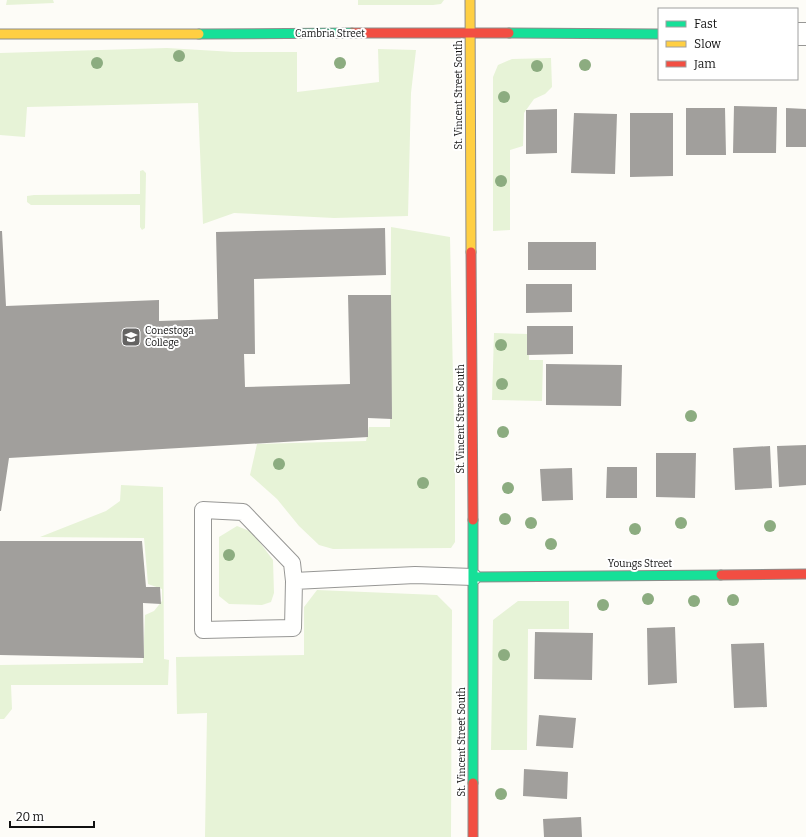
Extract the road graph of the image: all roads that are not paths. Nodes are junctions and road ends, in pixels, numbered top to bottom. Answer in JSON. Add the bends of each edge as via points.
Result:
{"nodes":[{"id":1,"x":470,"y":0,"type":"edge"},
{"id":2,"x":470,"y":33,"type":"junction"},
{"id":3,"x":0,"y":34,"type":"edge"},
{"id":4,"x":658,"y":34,"type":"edge"},
{"id":5,"x":806,"y":574,"type":"edge"},
{"id":6,"x":473,"y":577,"type":"junction"},
{"id":7,"x":294,"y":581,"type":"junction"},
{"id":8,"x":473,"y":837,"type":"edge"}],
"edges":[{"from":1,"to":2,"type":"street","name":"St. Vincent Street South"},
{"from":2,"to":3,"type":"street","name":"Cambria Street"},
{"from":2,"to":4,"type":"street","name":"Cambria Street"},
{"from":2,"to":6,"type":"street","name":"St. Vincent Street South"},
{"from":5,"to":6,"type":"street","name":"Youngs Street"},
{"from":6,"to":7,"type":"lane","via":[[416,575]]},
{"from":6,"to":8,"type":"street","name":"St. Vincent Street South"},
{"from":7,"to":7,"type":"lane","via":[[292,562],[242,512],[204,510],[203,630],[293,628]]}]}
